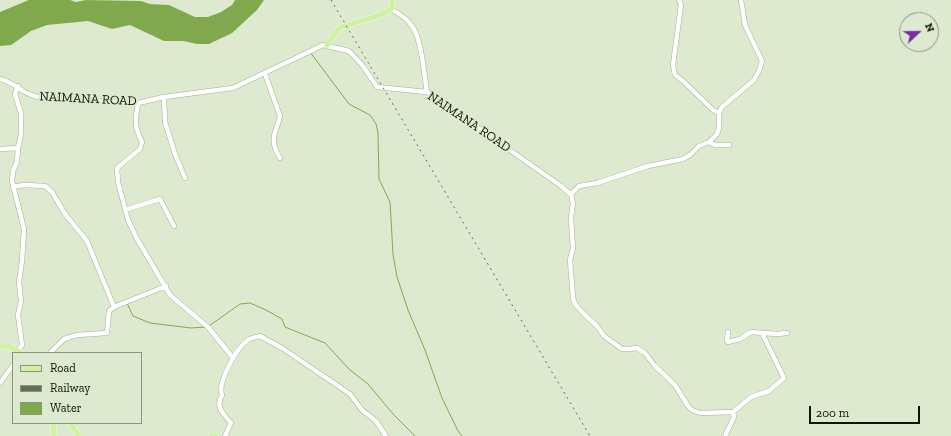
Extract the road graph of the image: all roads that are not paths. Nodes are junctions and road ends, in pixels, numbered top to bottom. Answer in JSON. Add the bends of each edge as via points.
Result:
{"nodes":[{"id":1,"x":393,"y":0,"type":"edge"},
{"id":2,"x":679,"y":0,"type":"edge"},
{"id":3,"x":741,"y":0,"type":"edge"},
{"id":4,"x":391,"y":9,"type":"junction"},
{"id":5,"x":327,"y":46,"type":"junction"},
{"id":6,"x":265,"y":74,"type":"junction"},
{"id":7,"x":0,"y":79,"type":"edge"},
{"id":8,"x":18,"y":86,"type":"junction"},
{"id":9,"x":427,"y":92,"type":"junction"},
{"id":10,"x":164,"y":98,"type":"junction"},
{"id":11,"x":138,"y":103,"type":"junction"},
{"id":12,"x":719,"y":113,"type":"junction"},
{"id":13,"x":709,"y":142,"type":"junction"},
{"id":14,"x":729,"y":145,"type":"dead end"},
{"id":15,"x":18,"y":148,"type":"junction"},
{"id":16,"x":0,"y":149,"type":"edge"},
{"id":17,"x":280,"y":158,"type":"dead end"},
{"id":18,"x":184,"y":178,"type":"dead end"},
{"id":19,"x":13,"y":187,"type":"junction"},
{"id":20,"x":571,"y":195,"type":"junction"},
{"id":21,"x":126,"y":210,"type":"junction"},
{"id":22,"x":174,"y":226,"type":"dead end"},
{"id":23,"x":166,"y":286,"type":"junction"},
{"id":24,"x":114,"y":307,"type":"junction"},
{"id":25,"x":728,"y":332,"type":"dead end"},
{"id":26,"x":762,"y":333,"type":"junction"},
{"id":27,"x":787,"y":333,"type":"dead end"},
{"id":28,"x":0,"y":345,"type":"edge"},
{"id":29,"x":20,"y":352,"type":"edge"},
{"id":30,"x":51,"y":352,"type":"edge"},
{"id":31,"x":233,"y":358,"type":"junction"},
{"id":32,"x":12,"y":366,"type":"edge"},
{"id":33,"x":0,"y":383,"type":"edge"},
{"id":34,"x":732,"y":412,"type":"junction"},
{"id":35,"x":53,"y":424,"type":"edge"},
{"id":36,"x":71,"y":424,"type":"edge"},
{"id":37,"x":54,"y":436,"type":"edge"},
{"id":38,"x":79,"y":436,"type":"edge"},
{"id":39,"x":211,"y":436,"type":"edge"},
{"id":40,"x":216,"y":436,"type":"edge"},
{"id":41,"x":225,"y":436,"type":"edge"},
{"id":42,"x":386,"y":436,"type":"edge"},
{"id":43,"x":725,"y":436,"type":"edge"}],
"edges":[{"from":1,"to":4,"type":"main road"},
{"from":2,"to":12,"type":"street","via":[[681,5],[673,65],[675,75]]},
{"from":3,"to":12,"type":"street","via":[[745,26],[762,61],[754,80],[722,107]]},
{"from":4,"to":5,"type":"main road","via":[[339,28]]},
{"from":4,"to":9,"type":"street","via":[[404,17],[413,27],[419,41]]},
{"from":5,"to":6,"type":"street","name":"NAIMANA ROAD","via":[[323,45]]},
{"from":5,"to":9,"type":"street","name":"NAIMANA ROAD","via":[[350,51],[377,87]]},
{"from":6,"to":10,"type":"street","name":"NAIMANA ROAD","via":[[233,88]]},
{"from":6,"to":17,"type":"street","via":[[280,116],[274,133],[275,150]]},
{"from":7,"to":8,"type":"street","name":"NAIMANA ROAD"},
{"from":8,"to":11,"type":"street","name":"NAIMANA ROAD","via":[[30,95],[41,98]]},
{"from":8,"to":15,"type":"street","via":[[15,94],[21,113]]},
{"from":9,"to":20,"type":"street","name":"NAIMANA ROAD"},
{"from":10,"to":11,"type":"street","name":"NAIMANA ROAD"},
{"from":10,"to":18,"type":"street","via":[[165,122]]},
{"from":11,"to":21,"type":"street","via":[[135,124],[142,142],[140,149],[117,168]]},
{"from":12,"to":13,"type":"street","via":[[717,134]]},
{"from":13,"to":14,"type":"street","via":[[715,145]]},
{"from":13,"to":20,"type":"street","via":[[699,146],[690,156],[683,159],[648,166],[597,183],[579,186]]},
{"from":15,"to":16,"type":"street"},
{"from":15,"to":19,"type":"street","via":[[17,162],[12,172]]},
{"from":19,"to":24,"type":"street","via":[[24,184],[45,186],[52,192],[65,214],[87,241]]},
{"from":19,"to":29,"type":"street","via":[[24,228],[19,282],[21,301],[18,315],[22,345]]},
{"from":20,"to":34,"type":"street","via":[[573,203],[570,260],[575,304],[598,326],[604,336],[622,349],[637,348],[645,353],[676,385],[692,410],[700,413]]},
{"from":21,"to":22,"type":"street","via":[[160,199]]},
{"from":21,"to":23,"type":"street","via":[[136,238]]},
{"from":23,"to":24,"type":"street"},
{"from":23,"to":31,"type":"street","via":[[170,295],[208,327]]},
{"from":24,"to":30,"type":"street","via":[[109,310],[107,333],[77,335],[64,339]]},
{"from":25,"to":26,"type":"street","via":[[728,342],[740,339],[751,332]]},
{"from":26,"to":27,"type":"street"},
{"from":26,"to":34,"type":"street","via":[[784,378],[769,391],[751,397]]},
{"from":28,"to":29,"type":"main road"},
{"from":31,"to":41,"type":"street","via":[[220,391],[220,409],[231,423]]},
{"from":31,"to":42,"type":"street","via":[[247,340],[260,336],[350,394],[362,410],[376,421]]},
{"from":32,"to":33,"type":"street"},
{"from":34,"to":43,"type":"street","via":[[734,417]]},
{"from":35,"to":37,"type":"main road"},
{"from":36,"to":38,"type":"main road"},
{"from":39,"to":40,"type":"main road"}]}
